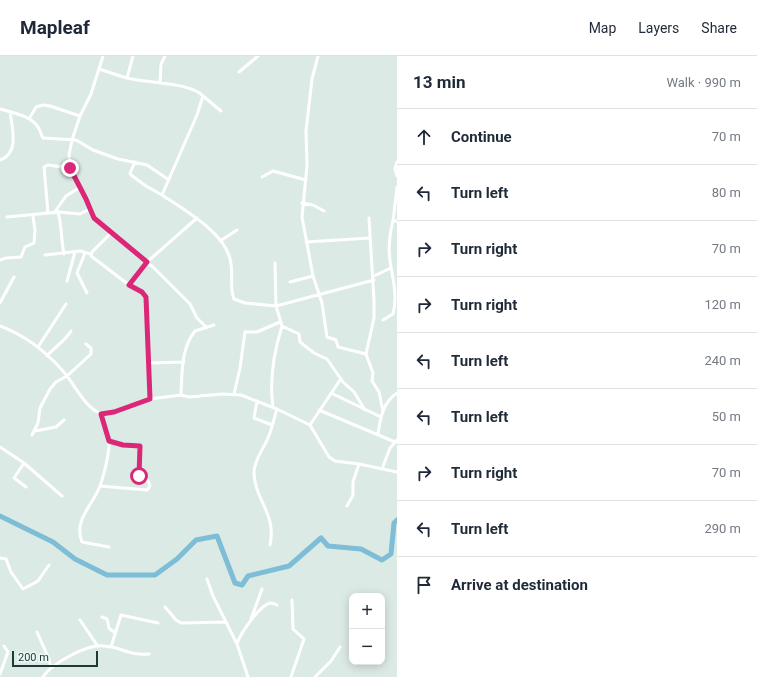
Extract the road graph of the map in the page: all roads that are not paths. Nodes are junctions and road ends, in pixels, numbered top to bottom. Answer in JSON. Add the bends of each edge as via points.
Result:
{"nodes":[{"id":1,"x":103,"y":56,"type":"edge"},
{"id":2,"x":133,"y":56,"type":"edge"},
{"id":3,"x":165,"y":56,"type":"edge"},
{"id":4,"x":258,"y":56,"type":"edge"},
{"id":5,"x":318,"y":56,"type":"edge"},
{"id":6,"x":99,"y":69,"type":"junction"},
{"id":7,"x":239,"y":72,"type":"dead end"},
{"id":8,"x":127,"y":78,"type":"junction"},
{"id":9,"x":160,"y":83,"type":"junction"},
{"id":10,"x":203,"y":96,"type":"junction"},
{"id":11,"x":0,"y":109,"type":"edge"},
{"id":12,"x":221,"y":111,"type":"dead end"},
{"id":13,"x":10,"y":112,"type":"junction"},
{"id":14,"x":80,"y":116,"type":"junction"},
{"id":15,"x":29,"y":119,"type":"junction"},
{"id":16,"x":72,"y":140,"type":"junction"},
{"id":17,"x":0,"y":160,"type":"edge"},
{"id":18,"x":135,"y":162,"type":"junction"},
{"id":19,"x":397,"y":162,"type":"edge"},
{"id":20,"x":70,"y":168,"type":"junction"},
{"id":21,"x":397,"y":176,"type":"edge"},
{"id":22,"x":262,"y":177,"type":"dead end"},
{"id":23,"x":169,"y":180,"type":"junction"},
{"id":24,"x":306,"y":180,"type":"junction"},
{"id":25,"x":397,"y":187,"type":"edge"},
{"id":26,"x":79,"y":188,"type":"junction"},
{"id":27,"x":162,"y":195,"type":"junction"},
{"id":28,"x":302,"y":203,"type":"junction"},
{"id":29,"x":47,"y":206,"type":"junction"},
{"id":30,"x":90,"y":209,"type":"junction"},
{"id":31,"x":324,"y":211,"type":"dead end"},
{"id":32,"x":56,"y":212,"type":"junction"},
{"id":33,"x":48,"y":213,"type":"junction"},
{"id":34,"x":33,"y":216,"type":"junction"},
{"id":35,"x":7,"y":217,"type":"dead end"},
{"id":36,"x":197,"y":218,"type":"junction"},
{"id":37,"x":369,"y":218,"type":"dead end"},
{"id":38,"x":395,"y":221,"type":"edge"},
{"id":39,"x":238,"y":230,"type":"dead end"},
{"id":40,"x":110,"y":234,"type":"junction"},
{"id":41,"x":370,"y":238,"type":"junction"},
{"id":42,"x":220,"y":241,"type":"junction"},
{"id":43,"x":306,"y":242,"type":"junction"},
{"id":44,"x":75,"y":252,"type":"junction"},
{"id":45,"x":85,"y":253,"type":"junction"},
{"id":46,"x":64,"y":254,"type":"junction"},
{"id":47,"x":91,"y":254,"type":"junction"},
{"id":48,"x":45,"y":255,"type":"dead end"},
{"id":49,"x":0,"y":260,"type":"edge"},
{"id":50,"x":147,"y":262,"type":"junction"},
{"id":51,"x":275,"y":263,"type":"dead end"},
{"id":52,"x":392,"y":268,"type":"junction"},
{"id":53,"x":313,"y":276,"type":"junction"},
{"id":54,"x":374,"y":276,"type":"junction"},
{"id":55,"x":14,"y":277,"type":"dead end"},
{"id":56,"x":374,"y":280,"type":"junction"},
{"id":57,"x":67,"y":281,"type":"dead end"},
{"id":58,"x":290,"y":282,"type":"dead end"},
{"id":59,"x":129,"y":285,"type":"junction"},
{"id":60,"x":87,"y":293,"type":"dead end"},
{"id":61,"x":320,"y":295,"type":"junction"},
{"id":62,"x":0,"y":303,"type":"edge"},
{"id":63,"x":66,"y":304,"type":"dead end"},
{"id":64,"x":276,"y":306,"type":"junction"},
{"id":65,"x":383,"y":320,"type":"dead end"},
{"id":66,"x":280,"y":322,"type":"junction"},
{"id":67,"x":214,"y":325,"type":"dead end"},
{"id":68,"x":0,"y":326,"type":"edge"},
{"id":69,"x":282,"y":326,"type":"junction"},
{"id":70,"x":206,"y":327,"type":"junction"},
{"id":71,"x":71,"y":330,"type":"dead end"},
{"id":72,"x":86,"y":344,"type":"dead end"},
{"id":73,"x":38,"y":347,"type":"junction"},
{"id":74,"x":366,"y":354,"type":"junction"},
{"id":75,"x":47,"y":356,"type":"junction"},
{"id":76,"x":184,"y":362,"type":"junction"},
{"id":77,"x":149,"y":363,"type":"junction"},
{"id":78,"x":67,"y":376,"type":"junction"},
{"id":79,"x":340,"y":380,"type":"junction"},
{"id":80,"x":330,"y":393,"type":"junction"},
{"id":81,"x":397,"y":393,"type":"edge"},
{"id":82,"x":234,"y":394,"type":"junction"},
{"id":83,"x":181,"y":395,"type":"junction"},
{"id":84,"x":150,"y":399,"type":"junction"},
{"id":85,"x":257,"y":402,"type":"junction"},
{"id":86,"x":273,"y":407,"type":"junction"},
{"id":87,"x":277,"y":409,"type":"junction"},
{"id":88,"x":319,"y":410,"type":"junction"},
{"id":89,"x":365,"y":410,"type":"junction"},
{"id":90,"x":383,"y":412,"type":"junction"},
{"id":91,"x":101,"y":414,"type":"junction"},
{"id":92,"x":381,"y":417,"type":"junction"},
{"id":93,"x":64,"y":420,"type":"dead end"},
{"id":94,"x":272,"y":425,"type":"junction"},
{"id":95,"x":310,"y":425,"type":"junction"},
{"id":96,"x":35,"y":431,"type":"junction"},
{"id":97,"x":378,"y":434,"type":"junction"},
{"id":98,"x":32,"y":435,"type":"dead end"},
{"id":99,"x":109,"y":441,"type":"junction"},
{"id":100,"x":396,"y":441,"type":"edge"},
{"id":101,"x":0,"y":447,"type":"edge"},
{"id":102,"x":24,"y":463,"type":"junction"},
{"id":103,"x":360,"y":464,"type":"junction"},
{"id":104,"x":382,"y":468,"type":"junction"},
{"id":105,"x":397,"y":472,"type":"edge"},
{"id":106,"x":100,"y":486,"type":"junction"},
{"id":107,"x":26,"y":487,"type":"dead end"},
{"id":108,"x":62,"y":496,"type":"dead end"},
{"id":109,"x":347,"y":506,"type":"dead end"},
{"id":110,"x":270,"y":545,"type":"dead end"},
{"id":111,"x":110,"y":547,"type":"dead end"},
{"id":112,"x":0,"y":558,"type":"edge"},
{"id":113,"x":48,"y":565,"type":"dead end"},
{"id":114,"x":207,"y":579,"type":"dead end"},
{"id":115,"x":262,"y":589,"type":"dead end"},
{"id":116,"x":292,"y":600,"type":"dead end"},
{"id":117,"x":277,"y":604,"type":"dead end"},
{"id":118,"x":165,"y":607,"type":"dead end"},
{"id":119,"x":102,"y":617,"type":"dead end"},
{"id":120,"x":251,"y":619,"type":"junction"},
{"id":121,"x":80,"y":620,"type":"dead end"},
{"id":122,"x":226,"y":622,"type":"junction"},
{"id":123,"x":158,"y":623,"type":"dead end"},
{"id":124,"x":38,"y":632,"type":"dead end"},
{"id":125,"x":115,"y":633,"type":"junction"},
{"id":126,"x":237,"y":644,"type":"junction"},
{"id":127,"x":97,"y":645,"type":"junction"},
{"id":128,"x":4,"y":646,"type":"dead end"},
{"id":129,"x":111,"y":647,"type":"junction"},
{"id":130,"x":340,"y":647,"type":"dead end"},
{"id":131,"x":149,"y":654,"type":"dead end"},
{"id":132,"x":51,"y":668,"type":"junction"},
{"id":133,"x":0,"y":674,"type":"edge"},
{"id":134,"x":45,"y":676,"type":"edge"},
{"id":135,"x":2,"y":677,"type":"edge"},
{"id":136,"x":248,"y":677,"type":"edge"},
{"id":137,"x":292,"y":677,"type":"edge"},
{"id":138,"x":315,"y":677,"type":"edge"}],
"edges":[{"from":1,"to":6,"type":"street"},
{"from":2,"to":8,"type":"street"},
{"from":3,"to":9,"type":"street"},
{"from":4,"to":7,"type":"street"},
{"from":5,"to":24,"type":"street","via":[[312,79],[306,131]]},
{"from":6,"to":8,"type":"street"},
{"from":6,"to":14,"type":"street"},
{"from":8,"to":9,"type":"street"},
{"from":9,"to":10,"type":"street","via":[[181,86]]},
{"from":10,"to":12,"type":"street"},
{"from":10,"to":23,"type":"street"},
{"from":11,"to":13,"type":"street"},
{"from":13,"to":15,"type":"street"},
{"from":13,"to":17,"type":"street","via":[[13,145],[7,155]]},
{"from":14,"to":15,"type":"street","via":[[43,104],[36,107]]},
{"from":14,"to":16,"type":"street"},
{"from":15,"to":16,"type":"street","via":[[40,129],[43,138]]},
{"from":16,"to":18,"type":"street","via":[[118,159]]},
{"from":16,"to":20,"type":"street"},
{"from":18,"to":23,"type":"street","via":[[147,165]]},
{"from":18,"to":27,"type":"street","via":[[131,175]]},
{"from":19,"to":21,"type":"street"},
{"from":20,"to":26,"type":"street"},
{"from":20,"to":29,"type":"street","via":[[48,165],[44,168]]},
{"from":22,"to":24,"type":"street","via":[[273,171]]},
{"from":23,"to":27,"type":"street"},
{"from":24,"to":28,"type":"street"},
{"from":25,"to":38,"type":"street"},
{"from":26,"to":30,"type":"street"},
{"from":26,"to":32,"type":"street","via":[[66,196]]},
{"from":27,"to":36,"type":"street"},
{"from":28,"to":31,"type":"street"},
{"from":28,"to":43,"type":"street"},
{"from":29,"to":32,"type":"street"},
{"from":29,"to":33,"type":"street"},
{"from":30,"to":32,"type":"street","via":[[80,214]]},
{"from":30,"to":40,"type":"street","via":[[94,218]]},
{"from":32,"to":33,"type":"street"},
{"from":32,"to":46,"type":"street","via":[[63,236]]},
{"from":33,"to":34,"type":"street"},
{"from":34,"to":35,"type":"street"},
{"from":34,"to":49,"type":"street","via":[[34,242],[25,247],[22,257]]},
{"from":36,"to":42,"type":"street"},
{"from":36,"to":50,"type":"street"},
{"from":37,"to":41,"type":"street"},
{"from":38,"to":52,"type":"street","via":[[389,248]]},
{"from":39,"to":42,"type":"street"},
{"from":40,"to":47,"type":"street"},
{"from":40,"to":50,"type":"street"},
{"from":41,"to":43,"type":"street"},
{"from":41,"to":54,"type":"street"},
{"from":42,"to":64,"type":"street","via":[[227,248],[231,261],[234,299],[245,303]]},
{"from":43,"to":53,"type":"street"},
{"from":44,"to":45,"type":"street"},
{"from":44,"to":46,"type":"street"},
{"from":44,"to":57,"type":"street"},
{"from":45,"to":47,"type":"street"},
{"from":45,"to":60,"type":"street","via":[[77,273]]},
{"from":46,"to":48,"type":"street"},
{"from":47,"to":59,"type":"street","via":[[96,261]]},
{"from":50,"to":59,"type":"street"},
{"from":50,"to":70,"type":"street","via":[[187,301]]},
{"from":51,"to":64,"type":"street"},
{"from":52,"to":54,"type":"street"},
{"from":52,"to":65,"type":"street","via":[[395,307],[393,314]]},
{"from":53,"to":58,"type":"street"},
{"from":53,"to":61,"type":"street"},
{"from":54,"to":56,"type":"street"},
{"from":55,"to":62,"type":"street"},
{"from":56,"to":61,"type":"street"},
{"from":56,"to":74,"type":"street","via":[[374,318]]},
{"from":59,"to":77,"type":"street","via":[[146,297]]},
{"from":61,"to":64,"type":"street"},
{"from":61,"to":74,"type":"street","via":[[327,337],[335,339],[338,347]]},
{"from":63,"to":73,"type":"street"},
{"from":64,"to":66,"type":"street"},
{"from":66,"to":69,"type":"street"},
{"from":66,"to":82,"type":"street","via":[[257,332],[245,332],[240,372]]},
{"from":67,"to":70,"type":"street"},
{"from":68,"to":73,"type":"street","via":[[17,332]]},
{"from":69,"to":79,"type":"street","via":[[299,334],[300,342],[327,359]]},
{"from":69,"to":86,"type":"street","via":[[274,359],[271,387]]},
{"from":70,"to":76,"type":"street","via":[[191,335],[185,350]]},
{"from":71,"to":75,"type":"street","via":[[67,339]]},
{"from":72,"to":78,"type":"street","via":[[91,348],[91,354]]},
{"from":73,"to":75,"type":"street"},
{"from":74,"to":90,"type":"street"},
{"from":75,"to":78,"type":"street"},
{"from":76,"to":77,"type":"street"},
{"from":76,"to":83,"type":"street"},
{"from":77,"to":84,"type":"street"},
{"from":78,"to":91,"type":"street","via":[[92,408]]},
{"from":78,"to":96,"type":"street","via":[[50,389],[40,408]]},
{"from":79,"to":80,"type":"street"},
{"from":79,"to":89,"type":"street","via":[[354,392]]},
{"from":80,"to":88,"type":"street"},
{"from":80,"to":89,"type":"street"},
{"from":81,"to":90,"type":"street"},
{"from":82,"to":83,"type":"street","via":[[189,397]]},
{"from":82,"to":85,"type":"street"},
{"from":83,"to":84,"type":"street"},
{"from":84,"to":91,"type":"street"},
{"from":85,"to":86,"type":"street"},
{"from":85,"to":94,"type":"street","via":[[254,418]]},
{"from":86,"to":87,"type":"street"},
{"from":87,"to":94,"type":"street"},
{"from":87,"to":95,"type":"street"},
{"from":88,"to":95,"type":"street"},
{"from":88,"to":97,"type":"street"},
{"from":89,"to":92,"type":"street"},
{"from":90,"to":92,"type":"street"},
{"from":91,"to":99,"type":"street"},
{"from":92,"to":97,"type":"street"},
{"from":93,"to":96,"type":"street","via":[[56,427]]},
{"from":94,"to":110,"type":"street","via":[[257,459],[254,473],[270,522]]},
{"from":95,"to":103,"type":"street","via":[[332,459]]},
{"from":96,"to":98,"type":"street"},
{"from":97,"to":100,"type":"street"},
{"from":99,"to":106,"type":"street"},
{"from":99,"to":106,"type":"street","via":[[140,446],[140,478],[148,481],[150,486],[147,490]]},
{"from":100,"to":104,"type":"street","via":[[387,454]]},
{"from":101,"to":102,"type":"street"},
{"from":102,"to":107,"type":"street","via":[[14,478]]},
{"from":102,"to":108,"type":"street"},
{"from":103,"to":104,"type":"street"},
{"from":103,"to":109,"type":"street","via":[[353,482],[353,495]]},
{"from":104,"to":105,"type":"street"},
{"from":106,"to":111,"type":"street","via":[[82,519],[82,541]]},
{"from":112,"to":113,"type":"street","via":[[6,559],[11,572],[23,589],[38,580]]},
{"from":114,"to":122,"type":"street"},
{"from":115,"to":120,"type":"street"},
{"from":116,"to":137,"type":"street","via":[[293,629],[304,639]]},
{"from":117,"to":120,"type":"street","via":[[270,603],[263,607]]},
{"from":118,"to":122,"type":"street","via":[[170,615],[181,623]]},
{"from":119,"to":125,"type":"street","via":[[107,619],[109,628]]},
{"from":120,"to":126,"type":"street"},
{"from":121,"to":127,"type":"street"},
{"from":122,"to":126,"type":"street"},
{"from":123,"to":125,"type":"street","via":[[121,615]]},
{"from":124,"to":132,"type":"street"},
{"from":125,"to":129,"type":"street"},
{"from":126,"to":136,"type":"street"},
{"from":127,"to":129,"type":"street"},
{"from":127,"to":132,"type":"street","via":[[78,652]]},
{"from":128,"to":133,"type":"street","via":[[8,652]]},
{"from":129,"to":131,"type":"street","via":[[135,655]]},
{"from":130,"to":138,"type":"street"},
{"from":132,"to":134,"type":"street"},
{"from":133,"to":135,"type":"street"}]}
